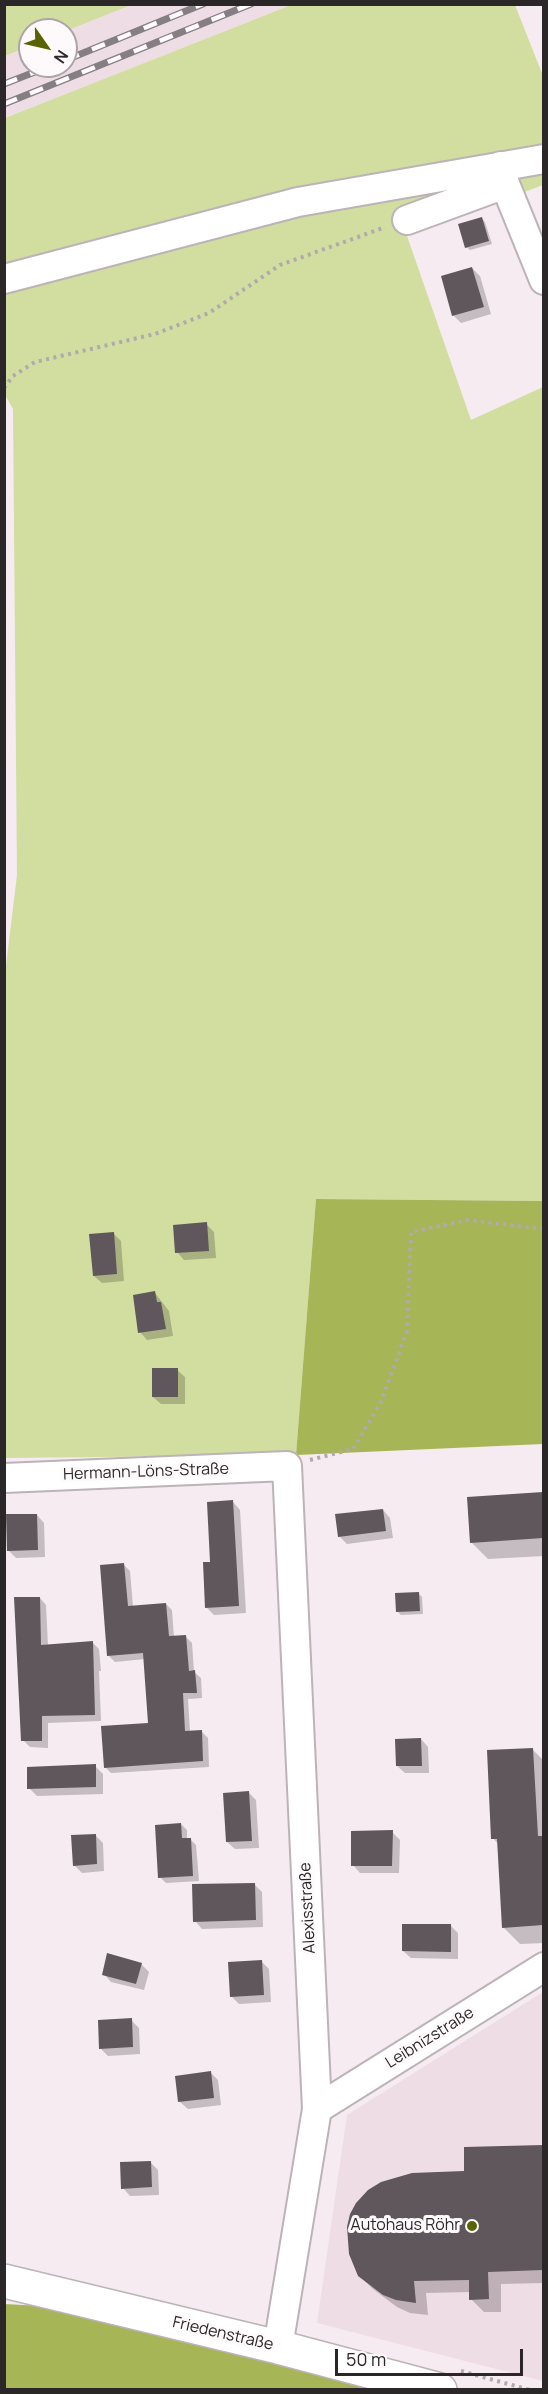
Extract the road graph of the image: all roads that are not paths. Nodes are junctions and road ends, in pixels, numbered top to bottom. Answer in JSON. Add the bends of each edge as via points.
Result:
{"nodes":[{"id":1,"x":543,"y":159,"type":"edge"},
{"id":2,"x":503,"y":175,"type":"junction"},
{"id":3,"x":406,"y":220,"type":"road end"},
{"id":4,"x":4,"y":279,"type":"edge"},
{"id":5,"x":543,"y":280,"type":"edge"},
{"id":6,"x":287,"y":1466,"type":"joint"},
{"id":7,"x":4,"y":1478,"type":"edge"},
{"id":8,"x":543,"y":1967,"type":"edge"},
{"id":9,"x":317,"y":2109,"type":"junction"},
{"id":10,"x":4,"y":2281,"type":"edge"},
{"id":11,"x":278,"y":2347,"type":"junction"},
{"id":12,"x":440,"y":2390,"type":"edge"}],
"edges":[{"from":1,"to":2,"type":"street"},
{"from":2,"to":3,"type":"street"},
{"from":2,"to":4,"type":"street","via":[[298,202]]},
{"from":2,"to":5,"type":"street"},
{"from":6,"to":7,"type":"street","name":"Hermann-Löns-Straße"},
{"from":6,"to":9,"type":"street","name":"Alexisstraße"},
{"from":8,"to":9,"type":"street","name":"Leibnizstraße"},
{"from":9,"to":11,"type":"street","name":"Alexisstraße"},
{"from":10,"to":11,"type":"main road","name":"Friedenstraße"},
{"from":11,"to":12,"type":"main road","name":"Friedenstraße"}]}
